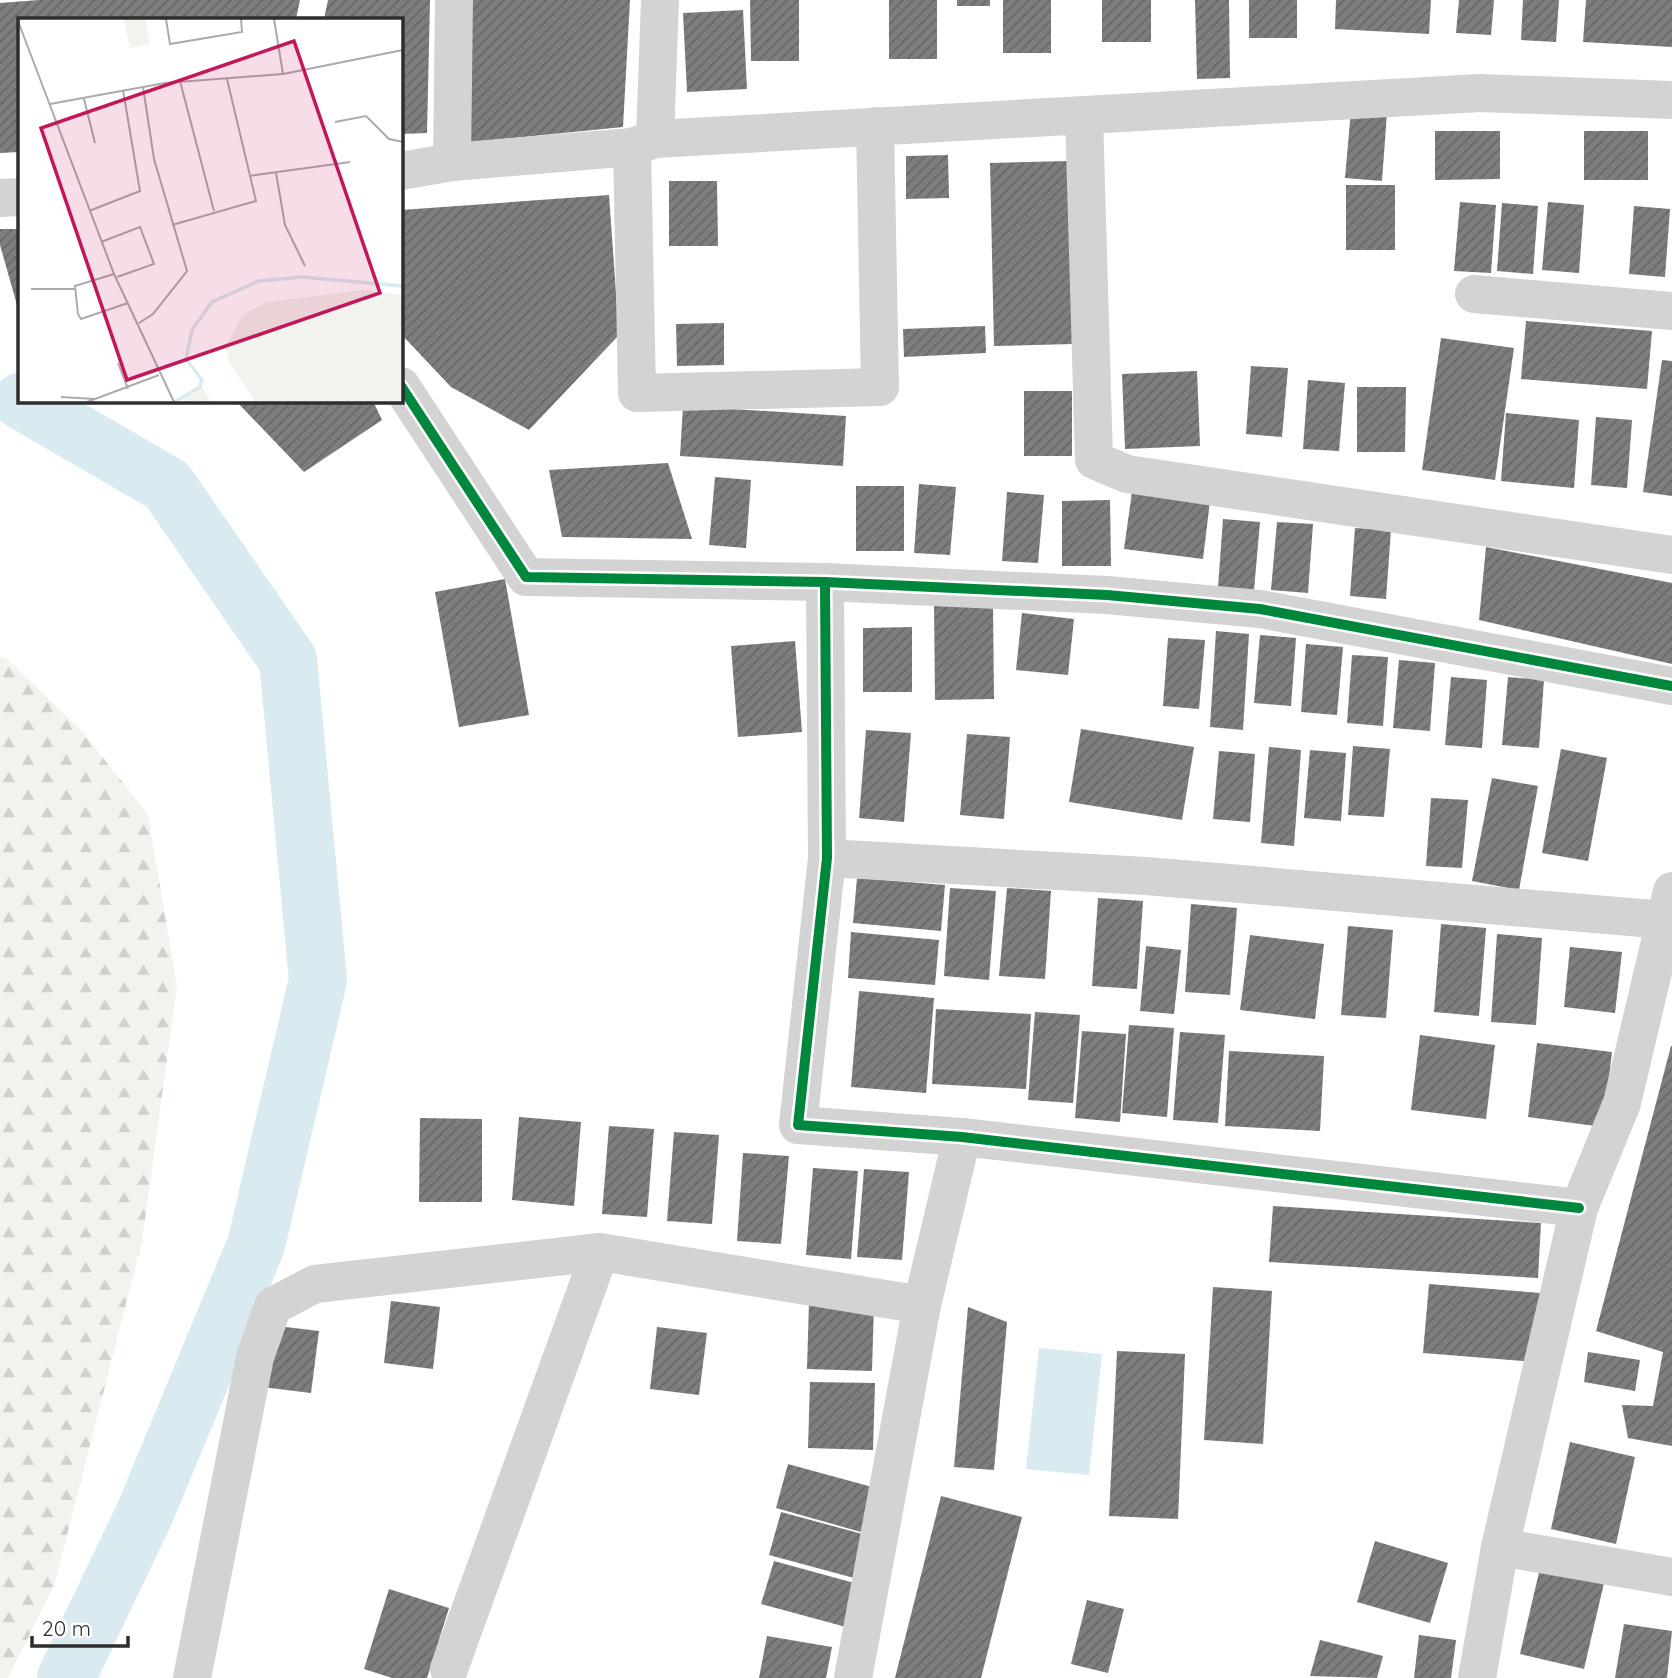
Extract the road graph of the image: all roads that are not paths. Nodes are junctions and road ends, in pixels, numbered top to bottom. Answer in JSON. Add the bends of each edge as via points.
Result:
{"nodes":[{"id":1,"x":454,"y":0,"type":"edge"},
{"id":2,"x":660,"y":0,"type":"edge"},
{"id":3,"x":1672,"y":100,"type":"edge"},
{"id":4,"x":1084,"y":116,"type":"junction"},
{"id":5,"x":875,"y":126,"type":"junction"},
{"id":6,"x":643,"y":143,"type":"junction"},
{"id":7,"x":452,"y":162,"type":"junction"},
{"id":8,"x":402,"y":171,"type":"edge"},
{"id":9,"x":18,"y":197,"type":"edge"},
{"id":10,"x":0,"y":198,"type":"edge"},
{"id":11,"x":1474,"y":294,"type":"dead end"},
{"id":12,"x":1672,"y":311,"type":"edge"},
{"id":13,"x":402,"y":388,"type":"edge"},
{"id":14,"x":1672,"y":555,"type":"edge"},
{"id":15,"x":825,"y":582,"type":"junction"},
{"id":16,"x":1672,"y":686,"type":"edge"},
{"id":17,"x":827,"y":858,"type":"junction"},
{"id":18,"x":1669,"y":906,"type":"edge"},
{"id":19,"x":962,"y":1137,"type":"junction"},
{"id":20,"x":1579,"y":1208,"type":"junction"},
{"id":21,"x":600,"y":1252,"type":"junction"},
{"id":22,"x":922,"y":1305,"type":"junction"},
{"id":23,"x":1500,"y":1547,"type":"junction"},
{"id":24,"x":1672,"y":1577,"type":"edge"},
{"id":25,"x":449,"y":1669,"type":"dead end"},
{"id":26,"x":192,"y":1678,"type":"edge"},
{"id":27,"x":853,"y":1678,"type":"edge"},
{"id":28,"x":1477,"y":1678,"type":"edge"}],
"edges":[{"from":1,"to":7,"type":"street"},
{"from":2,"to":6,"type":"street"},
{"from":3,"to":4,"type":"street","via":[[1480,93]]},
{"from":4,"to":5,"type":"street"},
{"from":4,"to":14,"type":"street","via":[[1094,460],[1128,474]]},
{"from":5,"to":6,"type":"street"},
{"from":5,"to":6,"type":"street","via":[[880,387],[638,393]]},
{"from":6,"to":7,"type":"street"},
{"from":7,"to":8,"type":"street"},
{"from":9,"to":10,"type":"street"},
{"from":11,"to":12,"type":"street"},
{"from":13,"to":15,"type":"street","via":[[526,577]]},
{"from":15,"to":16,"type":"street","via":[[1107,595],[1260,609]]},
{"from":15,"to":17,"type":"street"},
{"from":17,"to":18,"type":"street"},
{"from":17,"to":19,"type":"street","via":[[797,1125]]},
{"from":18,"to":20,"type":"street","via":[[1622,1103]]},
{"from":19,"to":20,"type":"street"},
{"from":19,"to":22,"type":"street"},
{"from":20,"to":23,"type":"street"},
{"from":21,"to":22,"type":"street"},
{"from":21,"to":25,"type":"street"},
{"from":21,"to":26,"type":"street","via":[[315,1284],[273,1306],[255,1357]]},
{"from":22,"to":27,"type":"street"},
{"from":23,"to":24,"type":"street"},
{"from":23,"to":28,"type":"street"}]}
